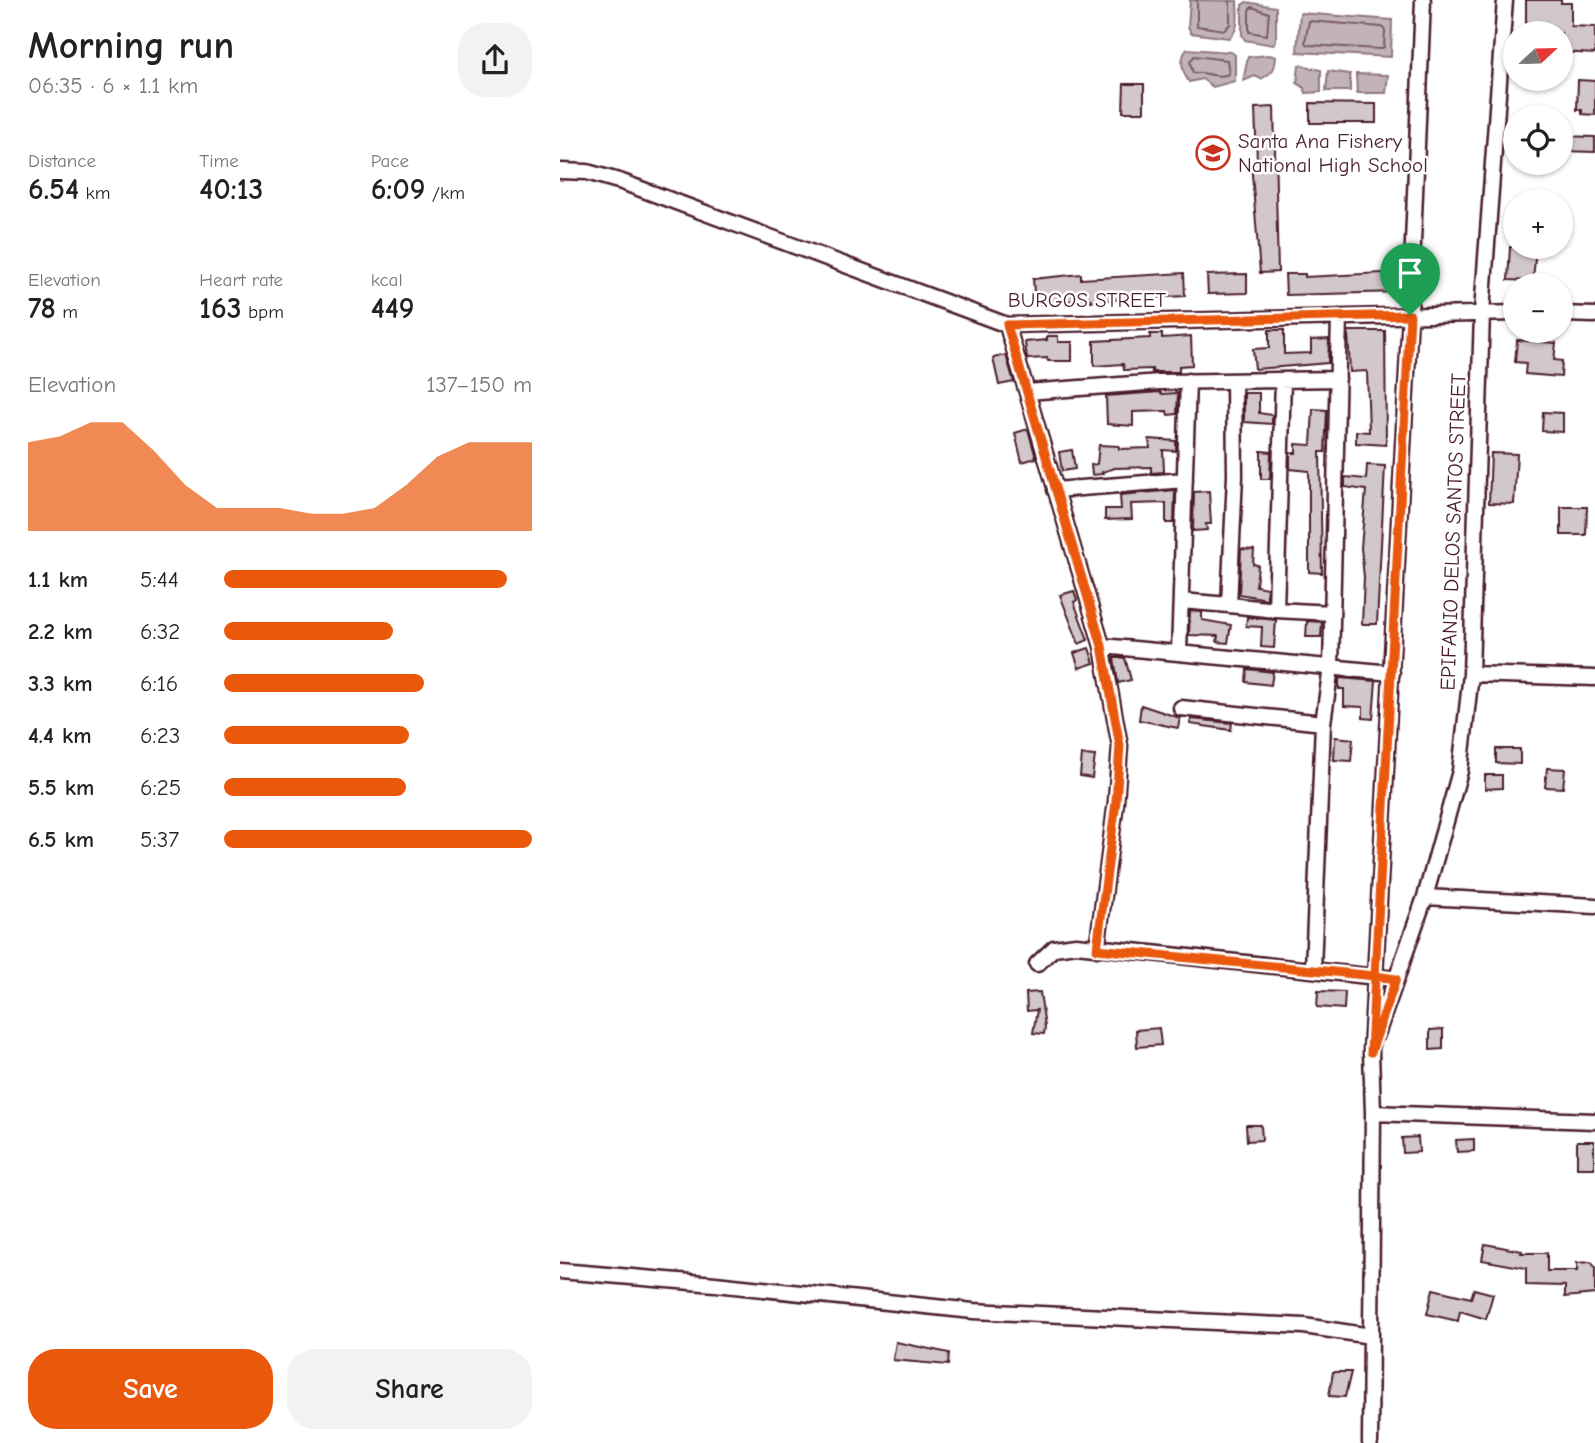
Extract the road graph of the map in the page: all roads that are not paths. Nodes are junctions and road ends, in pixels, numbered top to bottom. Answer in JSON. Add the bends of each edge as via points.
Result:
{"nodes":[{"id":1,"x":1423,"y":0,"type":"edge"},
{"id":2,"x":1505,"y":0,"type":"edge"},
{"id":3,"x":560,"y":171,"type":"edge"},
{"id":4,"x":1482,"y":312,"type":"junction"},
{"id":5,"x":1503,"y":313,"type":"edge"},
{"id":6,"x":1573,"y":314,"type":"edge"},
{"id":7,"x":1410,"y":315,"type":"junction"},
{"id":8,"x":1595,"y":315,"type":"edge"},
{"id":9,"x":1339,"y":317,"type":"junction"},
{"id":10,"x":1007,"y":325,"type":"junction"},
{"id":11,"x":1338,"y":379,"type":"junction"},
{"id":12,"x":1283,"y":380,"type":"junction"},
{"id":13,"x":1234,"y":381,"type":"junction"},
{"id":14,"x":1188,"y":382,"type":"junction"},
{"id":15,"x":1027,"y":392,"type":"junction"},
{"id":16,"x":1185,"y":480,"type":"junction"},
{"id":17,"x":1055,"y":490,"type":"junction"},
{"id":18,"x":1181,"y":601,"type":"junction"},
{"id":19,"x":1229,"y":605,"type":"junction"},
{"id":20,"x":1276,"y":610,"type":"junction"},
{"id":21,"x":1332,"y":613,"type":"junction"},
{"id":22,"x":1102,"y":646,"type":"junction"},
{"id":23,"x":1179,"y":653,"type":"junction"},
{"id":24,"x":1331,"y":667,"type":"junction"},
{"id":25,"x":1392,"y":673,"type":"junction"},
{"id":26,"x":1471,"y":674,"type":"junction"},
{"id":27,"x":1595,"y":678,"type":"edge"},
{"id":28,"x":1181,"y":708,"type":"dead end"},
{"id":29,"x":1323,"y":723,"type":"junction"},
{"id":30,"x":1426,"y":897,"type":"junction"},
{"id":31,"x":1595,"y":906,"type":"edge"},
{"id":32,"x":1097,"y":949,"type":"junction"},
{"id":33,"x":1037,"y":964,"type":"dead end"},
{"id":34,"x":1313,"y":969,"type":"junction"},
{"id":35,"x":1375,"y":976,"type":"junction"},
{"id":36,"x":1396,"y":979,"type":"junction"},
{"id":37,"x":1371,"y":1052,"type":"junction"},
{"id":38,"x":1373,"y":1113,"type":"junction"},
{"id":39,"x":1595,"y":1121,"type":"edge"},
{"id":40,"x":560,"y":1272,"type":"edge"},
{"id":41,"x":1371,"y":1336,"type":"junction"},
{"id":42,"x":1370,"y":1443,"type":"edge"}],
"edges":[{"from":1,"to":7,"type":"street"},
{"from":2,"to":4,"type":"street","name":"EPIFANIO DELOS SANTOS STREET"},
{"from":3,"to":10,"type":"street","name":"BURGOS STREET","via":[[622,182]]},
{"from":4,"to":5,"type":"street","name":"BURGOS STREET"},
{"from":4,"to":7,"type":"street","name":"BURGOS STREET"},
{"from":4,"to":26,"type":"street","name":"EPIFANIO DELOS SANTOS STREET"},
{"from":6,"to":8,"type":"street"},
{"from":7,"to":9,"type":"street","name":"BURGOS STREET"},
{"from":7,"to":25,"type":"street"},
{"from":9,"to":10,"type":"street","name":"BURGOS STREET"},
{"from":9,"to":11,"type":"street"},
{"from":10,"to":15,"type":"street"},
{"from":11,"to":12,"type":"street"},
{"from":11,"to":21,"type":"street"},
{"from":12,"to":13,"type":"street"},
{"from":12,"to":20,"type":"street"},
{"from":13,"to":14,"type":"street"},
{"from":13,"to":19,"type":"street"},
{"from":14,"to":15,"type":"street"},
{"from":14,"to":16,"type":"street"},
{"from":15,"to":17,"type":"street"},
{"from":16,"to":17,"type":"street"},
{"from":16,"to":18,"type":"street"},
{"from":17,"to":22,"type":"street"},
{"from":18,"to":19,"type":"street"},
{"from":18,"to":23,"type":"street"},
{"from":19,"to":20,"type":"street"},
{"from":20,"to":21,"type":"street"},
{"from":21,"to":24,"type":"street"},
{"from":22,"to":23,"type":"street"},
{"from":22,"to":32,"type":"street","via":[[1120,746]]},
{"from":23,"to":24,"type":"street"},
{"from":24,"to":25,"type":"street"},
{"from":24,"to":29,"type":"street"},
{"from":25,"to":35,"type":"street"},
{"from":26,"to":27,"type":"street"},
{"from":26,"to":30,"type":"street","name":"EPIFANIO DELOS SANTOS STREET","via":[[1460,771]]},
{"from":28,"to":29,"type":"street"},
{"from":29,"to":34,"type":"street"},
{"from":30,"to":31,"type":"street"},
{"from":30,"to":36,"type":"street","name":"EPIFANIO DELOS SANTOS STREET"},
{"from":32,"to":33,"type":"street","via":[[1063,945]]},
{"from":32,"to":34,"type":"street"},
{"from":34,"to":35,"type":"street"},
{"from":35,"to":36,"type":"street"},
{"from":35,"to":37,"type":"street"},
{"from":36,"to":37,"type":"street","name":"EPIFANIO DELOS SANTOS STREET"},
{"from":37,"to":38,"type":"street"},
{"from":38,"to":39,"type":"street"},
{"from":38,"to":41,"type":"street"},
{"from":40,"to":41,"type":"street","via":[[973,1311],[1304,1326]]},
{"from":41,"to":42,"type":"street"}]}
